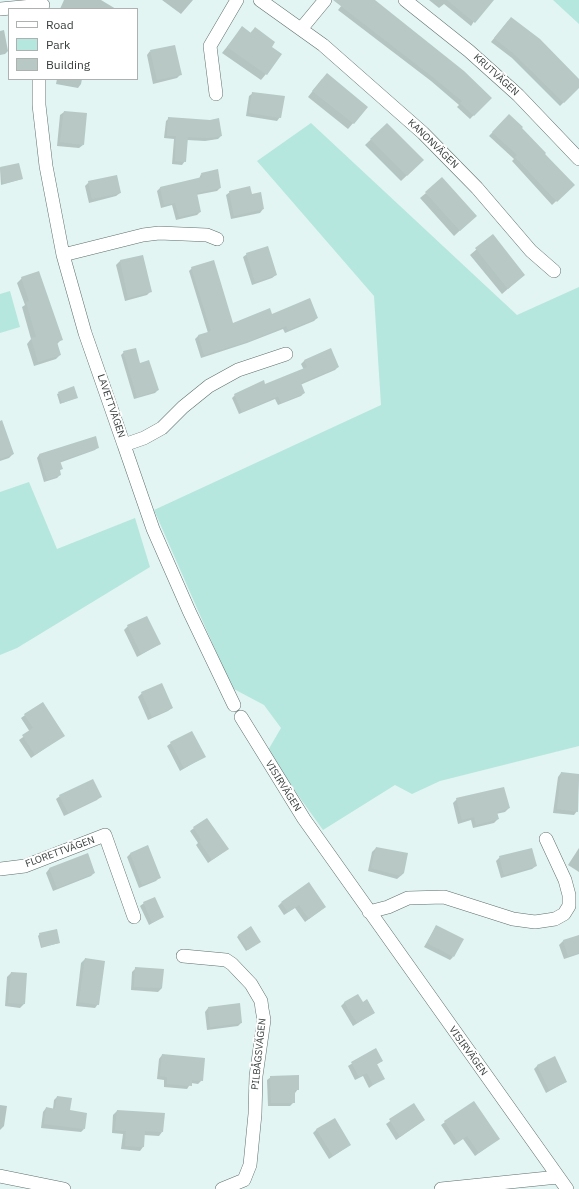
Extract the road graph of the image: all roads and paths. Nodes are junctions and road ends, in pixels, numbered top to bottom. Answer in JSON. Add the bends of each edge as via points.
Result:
{"nodes":[{"id":1,"x":237,"y":0,"type":"edge"},
{"id":2,"x":260,"y":0,"type":"edge"},
{"id":3,"x":325,"y":0,"type":"edge"},
{"id":4,"x":405,"y":0,"type":"edge"},
{"id":5,"x":44,"y":5,"type":"edge"},
{"id":6,"x":18,"y":8,"type":"edge"},
{"id":7,"x":301,"y":29,"type":"junction"},
{"id":8,"x":39,"y":80,"type":"edge"},
{"id":9,"x":216,"y":94,"type":"dead end"},
{"id":10,"x":579,"y":159,"type":"edge"},
{"id":11,"x":217,"y":239,"type":"dead end"},
{"id":12,"x":63,"y":255,"type":"junction"},
{"id":13,"x":554,"y":271,"type":"dead end"},
{"id":14,"x":286,"y":354,"type":"dead end"},
{"id":15,"x":124,"y":445,"type":"junction"},
{"id":16,"x":234,"y":705,"type":"dead end"},
{"id":17,"x":240,"y":717,"type":"dead end"},
{"id":18,"x":546,"y":839,"type":"dead end"},
{"id":19,"x":0,"y":869,"type":"edge"},
{"id":20,"x":369,"y":912,"type":"junction"},
{"id":21,"x":134,"y":917,"type":"dead end"},
{"id":22,"x":184,"y":956,"type":"dead end"},
{"id":23,"x":0,"y":1176,"type":"edge"},
{"id":24,"x":558,"y":1177,"type":"junction"},
{"id":25,"x":64,"y":1189,"type":"edge"},
{"id":26,"x":222,"y":1189,"type":"edge"},
{"id":27,"x":441,"y":1189,"type":"edge"},
{"id":28,"x":566,"y":1189,"type":"edge"}],
"edges":[{"from":1,"to":9,"type":"street","via":[[210,46]]},
{"from":2,"to":7,"type":"street","name":"KANONVÄGEN"},
{"from":3,"to":7,"type":"street"},
{"from":4,"to":10,"type":"street","name":"KRUTVÄGEN","via":[[469,51],[518,95]]},
{"from":5,"to":6,"type":"street"},
{"from":7,"to":13,"type":"street","name":"KANONVÄGEN","via":[[323,45],[423,133],[477,188],[531,252]]},
{"from":8,"to":12,"type":"street","name":"LAVETTVÄGEN","via":[[39,106],[46,166]]},
{"from":11,"to":12,"type":"street","via":[[207,235],[160,233]]},
{"from":12,"to":15,"type":"street","name":"LAVETTVÄGEN","via":[[85,333]]},
{"from":14,"to":15,"type":"street","name":"LAVETTVÄGEN","via":[[238,370],[209,386],[162,428]]},
{"from":15,"to":16,"type":"street","via":[[153,529]]},
{"from":17,"to":20,"type":"street","name":"VISIRVÄGEN","via":[[304,819]]},
{"from":18,"to":20,"type":"street","via":[[569,895],[569,906],[564,914],[554,919],[535,922],[513,919],[444,897],[408,898]]},
{"from":19,"to":21,"type":"street","name":"FLORETTVÄGEN","via":[[25,866],[105,835]]},
{"from":20,"to":24,"type":"street","name":"VISIRVÄGEN"},
{"from":22,"to":26,"type":"street","name":"PILBÅGSVÄGEN","via":[[226,960],[251,984],[261,1001],[264,1020],[256,1076],[250,1165],[244,1180]]},
{"from":23,"to":25,"type":"street"},
{"from":24,"to":27,"type":"street"},
{"from":24,"to":28,"type":"street","name":"VISIRVÄGEN"}]}
